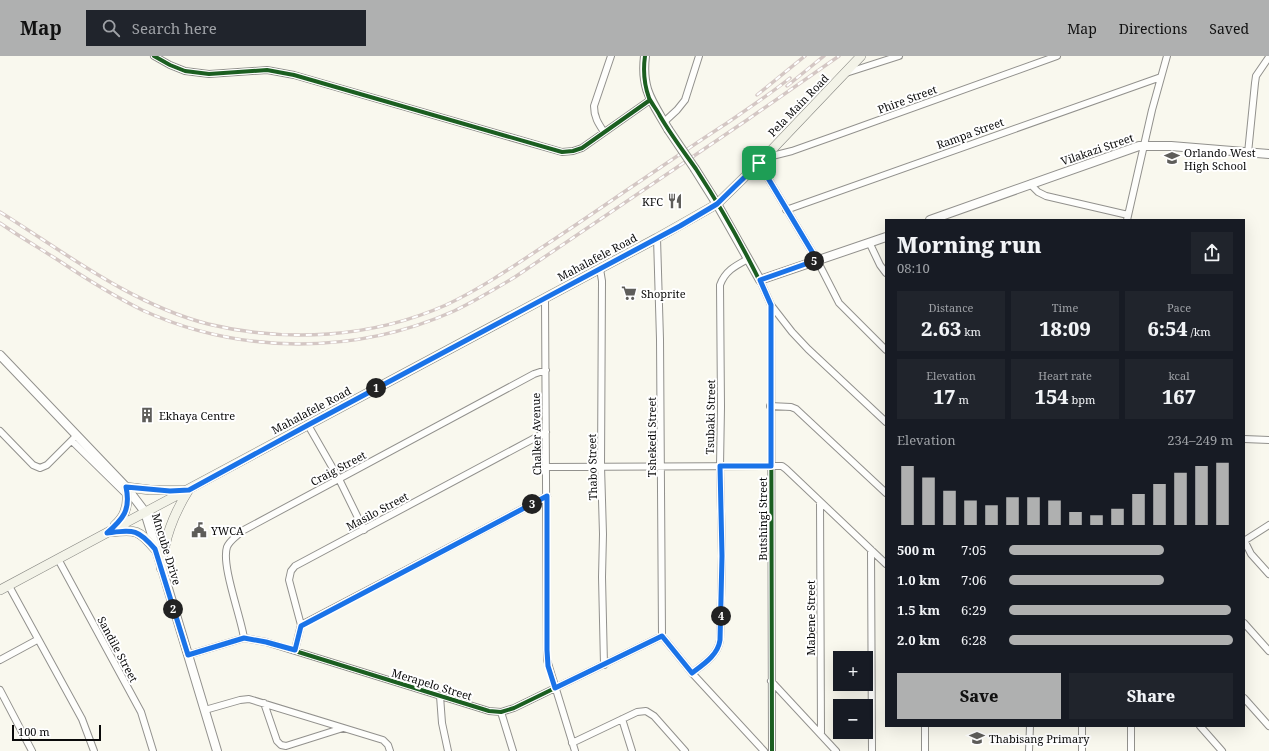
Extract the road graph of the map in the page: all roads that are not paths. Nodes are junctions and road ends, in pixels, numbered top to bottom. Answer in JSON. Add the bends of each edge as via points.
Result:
{"nodes":[{"id":1,"x":154,"y":56,"type":"edge"},
{"id":2,"x":611,"y":56,"type":"edge"},
{"id":3,"x":645,"y":56,"type":"edge"},
{"id":4,"x":699,"y":56,"type":"edge"},
{"id":5,"x":860,"y":56,"type":"edge"},
{"id":6,"x":899,"y":56,"type":"edge"},
{"id":7,"x":1057,"y":56,"type":"edge"},
{"id":8,"x":1167,"y":56,"type":"edge"},
{"id":9,"x":1269,"y":57,"type":"edge"},
{"id":10,"x":844,"y":74,"type":"junction"},
{"id":11,"x":1161,"y":77,"type":"junction"},
{"id":12,"x":650,"y":100,"type":"junction"},
{"id":13,"x":666,"y":126,"type":"junction"},
{"id":14,"x":604,"y":132,"type":"junction"},
{"id":15,"x":1143,"y":145,"type":"junction"},
{"id":16,"x":1248,"y":153,"type":"junction"},
{"id":17,"x":1269,"y":154,"type":"edge"},
{"id":18,"x":762,"y":161,"type":"junction"},
{"id":19,"x":1030,"y":184,"type":"junction"},
{"id":20,"x":717,"y":204,"type":"junction"},
{"id":21,"x":786,"y":210,"type":"junction"},
{"id":22,"x":1128,"y":217,"type":"edge"},
{"id":23,"x":941,"y":218,"type":"edge"},
{"id":24,"x":885,"y":237,"type":"edge"},
{"id":25,"x":657,"y":238,"type":"junction"},
{"id":26,"x":870,"y":244,"type":"junction"},
{"id":27,"x":748,"y":259,"type":"junction"},
{"id":28,"x":817,"y":260,"type":"junction"},
{"id":29,"x":600,"y":268,"type":"junction"},
{"id":30,"x":885,"y":272,"type":"edge"},
{"id":31,"x":760,"y":280,"type":"junction"},
{"id":32,"x":545,"y":299,"type":"junction"},
{"id":33,"x":771,"y":305,"type":"junction"},
{"id":34,"x":885,"y":349,"type":"edge"},
{"id":35,"x":0,"y":355,"type":"edge"},
{"id":36,"x":546,"y":370,"type":"junction"},
{"id":37,"x":770,"y":406,"type":"junction"},
{"id":38,"x":885,"y":421,"type":"edge"},
{"id":39,"x":308,"y":425,"type":"junction"},
{"id":40,"x":0,"y":431,"type":"edge"},
{"id":41,"x":546,"y":432,"type":"junction"},
{"id":42,"x":75,"y":438,"type":"junction"},
{"id":43,"x":1245,"y":439,"type":"edge"},
{"id":44,"x":1269,"y":440,"type":"edge"},
{"id":45,"x":601,"y":466,"type":"junction"},
{"id":46,"x":661,"y":466,"type":"junction"},
{"id":47,"x":720,"y":466,"type":"junction"},
{"id":48,"x":771,"y":466,"type":"junction"},
{"id":49,"x":547,"y":467,"type":"junction"},
{"id":50,"x":339,"y":479,"type":"junction"},
{"id":51,"x":189,"y":490,"type":"junction"},
{"id":52,"x":127,"y":492,"type":"junction"},
{"id":53,"x":885,"y":492,"type":"edge"},
{"id":54,"x":547,"y":496,"type":"junction"},
{"id":55,"x":820,"y":502,"type":"junction"},
{"id":56,"x":145,"y":512,"type":"junction"},
{"id":57,"x":1269,"y":525,"type":"edge"},
{"id":58,"x":364,"y":530,"type":"junction"},
{"id":59,"x":107,"y":533,"type":"junction"},
{"id":60,"x":1245,"y":542,"type":"edge"},
{"id":61,"x":1245,"y":545,"type":"edge"},
{"id":62,"x":155,"y":549,"type":"junction"},
{"id":63,"x":871,"y":550,"type":"junction"},
{"id":64,"x":58,"y":559,"type":"junction"},
{"id":65,"x":885,"y":563,"type":"edge"},
{"id":66,"x":161,"y":568,"type":"junction"},
{"id":67,"x":1269,"y":574,"type":"edge"},
{"id":68,"x":9,"y":586,"type":"junction"},
{"id":69,"x":0,"y":590,"type":"edge"},
{"id":70,"x":1245,"y":624,"type":"edge"},
{"id":71,"x":301,"y":626,"type":"junction"},
{"id":72,"x":662,"y":636,"type":"junction"},
{"id":73,"x":244,"y":638,"type":"junction"},
{"id":74,"x":37,"y":640,"type":"junction"},
{"id":75,"x":295,"y":650,"type":"junction"},
{"id":76,"x":1269,"y":651,"type":"edge"},
{"id":77,"x":188,"y":655,"type":"junction"},
{"id":78,"x":0,"y":660,"type":"edge"},
{"id":79,"x":604,"y":665,"type":"junction"},
{"id":80,"x":692,"y":673,"type":"junction"},
{"id":81,"x":771,"y":681,"type":"junction"},
{"id":82,"x":555,"y":688,"type":"junction"},
{"id":83,"x":0,"y":690,"type":"edge"},
{"id":84,"x":440,"y":696,"type":"junction"},
{"id":85,"x":1245,"y":699,"type":"edge"},
{"id":86,"x":264,"y":703,"type":"junction"},
{"id":87,"x":205,"y":710,"type":"junction"},
{"id":88,"x":501,"y":712,"type":"junction"},
{"id":89,"x":622,"y":720,"type":"junction"},
{"id":90,"x":1269,"y":726,"type":"edge"},
{"id":91,"x":925,"y":727,"type":"edge"},
{"id":92,"x":1030,"y":727,"type":"edge"},
{"id":93,"x":1082,"y":727,"type":"edge"},
{"id":94,"x":1131,"y":727,"type":"edge"},
{"id":95,"x":1201,"y":727,"type":"edge"},
{"id":96,"x":343,"y":728,"type":"junction"},
{"id":97,"x":821,"y":733,"type":"junction"},
{"id":98,"x":572,"y":744,"type":"junction"},
{"id":99,"x":32,"y":751,"type":"edge"},
{"id":100,"x":94,"y":751,"type":"edge"},
{"id":101,"x":153,"y":751,"type":"edge"},
{"id":102,"x":217,"y":751,"type":"edge"},
{"id":103,"x":390,"y":751,"type":"edge"},
{"id":104,"x":448,"y":751,"type":"edge"},
{"id":105,"x":513,"y":751,"type":"edge"},
{"id":106,"x":575,"y":751,"type":"edge"},
{"id":107,"x":632,"y":751,"type":"edge"},
{"id":108,"x":685,"y":751,"type":"edge"},
{"id":109,"x":764,"y":751,"type":"edge"},
{"id":110,"x":772,"y":751,"type":"edge"},
{"id":111,"x":836,"y":751,"type":"edge"},
{"id":112,"x":872,"y":751,"type":"edge"},
{"id":113,"x":925,"y":751,"type":"edge"},
{"id":114,"x":1029,"y":751,"type":"edge"},
{"id":115,"x":1082,"y":751,"type":"edge"},
{"id":116,"x":1131,"y":751,"type":"edge"},
{"id":117,"x":1222,"y":751,"type":"edge"}],
"edges":[{"from":1,"to":14,"type":"street","via":[[185,71],[209,74],[267,70],[294,75],[562,152],[582,148]]},
{"from":2,"to":14,"type":"street","via":[[594,106],[597,121]]},
{"from":3,"to":12,"type":"street","name":"Butshingi Street","via":[[643,69]]},
{"from":4,"to":13,"type":"street","via":[[685,100]]},
{"from":5,"to":10,"type":"main road","name":"Pela Main Road"},
{"from":6,"to":10,"type":"street"},
{"from":7,"to":18,"type":"street","name":"Phire Street"},
{"from":8,"to":11,"type":"street"},
{"from":9,"to":16,"type":"street","via":[[1256,76]]},
{"from":10,"to":18,"type":"main road","name":"Pela Main Road"},
{"from":11,"to":15,"type":"street"},
{"from":11,"to":21,"type":"street","name":"Rampa Street"},
{"from":12,"to":13,"type":"street","name":"Butshingi Street"},
{"from":12,"to":14,"type":"street"},
{"from":13,"to":20,"type":"street","name":"Butshingi Street","bridge":true},
{"from":15,"to":16,"type":"street","name":"Vilakazi Street"},
{"from":15,"to":19,"type":"street","name":"Vilakazi Street"},
{"from":15,"to":22,"type":"street"},
{"from":16,"to":17,"type":"street","name":"Vilakazi Street"},
{"from":18,"to":20,"type":"main road","name":"Pela Main Road"},
{"from":18,"to":21,"type":"street"},
{"from":19,"to":22,"type":"street","via":[[1046,196]]},
{"from":19,"to":23,"type":"street","name":"Vilakazi Street"},
{"from":20,"to":25,"type":"main road","name":"Mahalafele Road"},
{"from":20,"to":27,"type":"street","name":"Butshingi Street"},
{"from":21,"to":28,"type":"street"},
{"from":24,"to":26,"type":"street"},
{"from":25,"to":29,"type":"main road","name":"Mahalafele Road"},
{"from":25,"to":46,"type":"street","name":"Tshekedi Street"},
{"from":26,"to":28,"type":"street"},
{"from":26,"to":30,"type":"street"},
{"from":27,"to":31,"type":"street","name":"Butshingi Street"},
{"from":27,"to":47,"type":"street","name":"Tsubaki Street","via":[[724,274],[720,285]]},
{"from":28,"to":31,"type":"street"},
{"from":28,"to":34,"type":"street","via":[[842,306]]},
{"from":29,"to":32,"type":"main road","name":"Mahalafele Road"},
{"from":29,"to":45,"type":"street","name":"Thabo Street"},
{"from":31,"to":33,"type":"street","name":"Butshingi Street"},
{"from":32,"to":36,"type":"street","name":"Chalker Avenue"},
{"from":32,"to":39,"type":"main road","name":"Mahalafele Road"},
{"from":33,"to":37,"type":"street","name":"Butshingi Street"},
{"from":33,"to":38,"type":"street","via":[[808,349]]},
{"from":35,"to":42,"type":"street","name":"Mncube Drive"},
{"from":36,"to":41,"type":"street","name":"Chalker Avenue"},
{"from":36,"to":50,"type":"street","name":"Craig Street","via":[[534,374]]},
{"from":37,"to":48,"type":"street","name":"Butshingi Street"},
{"from":37,"to":53,"type":"street","via":[[791,407],[802,414]]},
{"from":39,"to":50,"type":"street"},
{"from":39,"to":51,"type":"main road","name":"Mahalafele Road"},
{"from":40,"to":42,"type":"street","via":[[33,465],[40,468],[47,465]]},
{"from":41,"to":49,"type":"street","name":"Chalker Avenue"},
{"from":41,"to":58,"type":"street","name":"Masilo Street"},
{"from":42,"to":52,"type":"street","name":"Mncube Drive"},
{"from":43,"to":44,"type":"street"},
{"from":45,"to":46,"type":"street"},
{"from":45,"to":49,"type":"street"},
{"from":45,"to":79,"type":"street","name":"Thabo Street"},
{"from":46,"to":47,"type":"street"},
{"from":46,"to":72,"type":"street","name":"Tshekedi Street"},
{"from":47,"to":48,"type":"street"},
{"from":47,"to":80,"type":"street","name":"Tsubaki Street","via":[[720,640],[714,654]]},
{"from":48,"to":55,"type":"street","via":[[785,467]]},
{"from":48,"to":81,"type":"street","name":"Butshingi Street"},
{"from":49,"to":54,"type":"street","name":"Chalker Avenue"},
{"from":50,"to":58,"type":"street"},
{"from":50,"to":73,"type":"street","name":"Craig Street","via":[[242,531],[228,545],[228,573]]},
{"from":51,"to":52,"type":"main road"},
{"from":51,"to":56,"type":"main road","name":"Mahalafele Road"},
{"from":51,"to":66,"type":"main road","via":[[169,527]]},
{"from":52,"to":56,"type":"street","name":"Mncube Drive"},
{"from":52,"to":59,"type":"main road","via":[[125,513],[120,522]]},
{"from":54,"to":71,"type":"street"},
{"from":54,"to":82,"type":"street","name":"Chalker Avenue","via":[[547,650],[548,666]]},
{"from":55,"to":63,"type":"street"},
{"from":55,"to":97,"type":"street","name":"Mabene Street"},
{"from":56,"to":59,"type":"main road","name":"Mahalafele Road"},
{"from":56,"to":62,"type":"street","name":"Mncube Drive"},
{"from":57,"to":60,"type":"street"},
{"from":58,"to":71,"type":"street","name":"Masilo Street","via":[[291,570],[289,580]]},
{"from":59,"to":62,"type":"main road","via":[[134,532],[144,536]]},
{"from":59,"to":64,"type":"main road","name":"Mahalafele Road"},
{"from":61,"to":67,"type":"street"},
{"from":62,"to":66,"type":"street","name":"Mncube Drive"},
{"from":63,"to":65,"type":"street"},
{"from":63,"to":112,"type":"street"},
{"from":64,"to":68,"type":"main road","name":"Mahalafele Road"},
{"from":64,"to":101,"type":"street","name":"Sandile Street","via":[[141,712]]},
{"from":66,"to":77,"type":"street","name":"Mncube Drive"},
{"from":68,"to":69,"type":"main road","name":"Mahalafele Road"},
{"from":68,"to":74,"type":"street"},
{"from":70,"to":76,"type":"street"},
{"from":71,"to":75,"type":"street","name":"Masilo Street"},
{"from":72,"to":79,"type":"street","name":"Merapelo Street"},
{"from":72,"to":80,"type":"street"},
{"from":73,"to":75,"type":"street","name":"Merapelo Street"},
{"from":73,"to":77,"type":"street","name":"Merapelo Street"},
{"from":74,"to":78,"type":"street"},
{"from":74,"to":100,"type":"street","via":[[82,719]]},
{"from":75,"to":84,"type":"street","name":"Merapelo Street"},
{"from":77,"to":87,"type":"street","name":"Mncube Drive"},
{"from":79,"to":82,"type":"street","name":"Merapelo Street"},
{"from":80,"to":109,"type":"street"},
{"from":81,"to":97,"type":"street"},
{"from":81,"to":110,"type":"street","name":"Butshingi Street"},
{"from":82,"to":88,"type":"street","name":"Merapelo Street"},
{"from":82,"to":98,"type":"street","name":"Chalker Avenue"},
{"from":83,"to":99,"type":"street"},
{"from":84,"to":88,"type":"street","name":"Merapelo Street","via":[[489,711]]},
{"from":84,"to":104,"type":"street"},
{"from":85,"to":90,"type":"street"},
{"from":86,"to":87,"type":"street","via":[[248,699]]},
{"from":86,"to":96,"type":"street"},
{"from":86,"to":96,"type":"street","via":[[277,741],[281,745],[286,746]]},
{"from":87,"to":102,"type":"street","name":"Mncube Drive"},
{"from":88,"to":105,"type":"street"},
{"from":89,"to":98,"type":"street"},
{"from":89,"to":107,"type":"street"},
{"from":89,"to":108,"type":"street","via":[[642,711],[650,712]]},
{"from":91,"to":113,"type":"street"},
{"from":92,"to":114,"type":"street"},
{"from":93,"to":115,"type":"street"},
{"from":94,"to":116,"type":"street"},
{"from":95,"to":117,"type":"street"},
{"from":96,"to":103,"type":"street","via":[[383,740]]},
{"from":97,"to":111,"type":"street"},
{"from":98,"to":106,"type":"street","name":"Chalker Avenue"}]}
